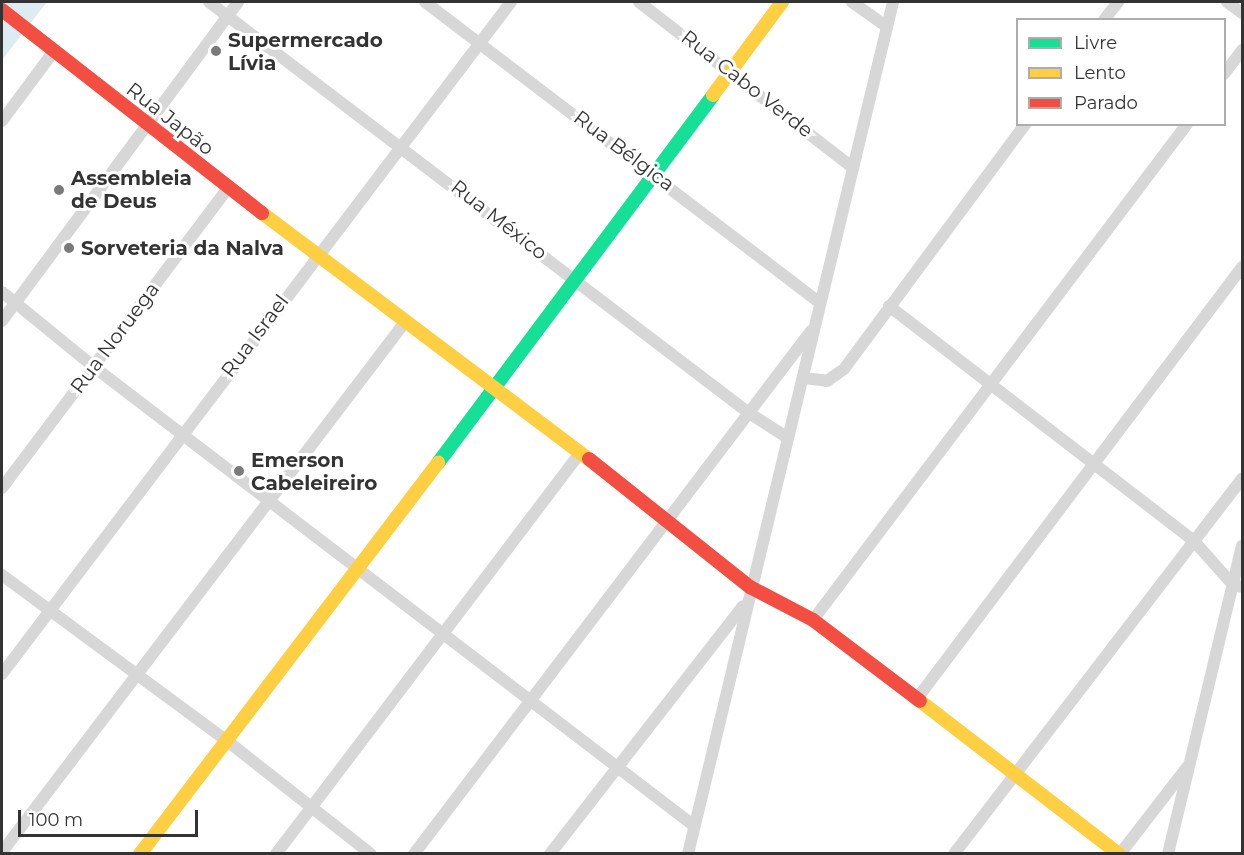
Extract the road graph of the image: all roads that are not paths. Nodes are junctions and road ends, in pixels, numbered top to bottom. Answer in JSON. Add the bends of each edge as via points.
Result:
{"nodes":[{"id":1,"x":209,"y":2,"type":"edge"},
{"id":2,"x":238,"y":2,"type":"edge"},
{"id":3,"x":425,"y":2,"type":"edge"},
{"id":4,"x":512,"y":2,"type":"edge"},
{"id":5,"x":639,"y":2,"type":"edge"},
{"id":6,"x":782,"y":2,"type":"edge"},
{"id":7,"x":852,"y":2,"type":"edge"},
{"id":8,"x":893,"y":2,"type":"edge"},
{"id":9,"x":1118,"y":2,"type":"edge"},
{"id":10,"x":1227,"y":2,"type":"edge"},
{"id":11,"x":2,"y":10,"type":"edge"},
{"id":12,"x":1242,"y":14,"type":"edge"},
{"id":13,"x":227,"y":15,"type":"junction"},
{"id":14,"x":1106,"y":18,"type":"edge"},
{"id":15,"x":887,"y":27,"type":"junction"},
{"id":16,"x":479,"y":42,"type":"junction"},
{"id":17,"x":1242,"y":50,"type":"edge"},
{"id":18,"x":54,"y":51,"type":"junction"},
{"id":19,"x":730,"y":69,"type":"junction"},
{"id":20,"x":1226,"y":71,"type":"edge"},
{"id":21,"x":2,"y":121,"type":"edge"},
{"id":22,"x":145,"y":125,"type":"junction"},
{"id":23,"x":1024,"y":126,"type":"edge"},
{"id":24,"x":1185,"y":126,"type":"edge"},
{"id":25,"x":401,"y":144,"type":"junction"},
{"id":26,"x":853,"y":168,"type":"junction"},
{"id":27,"x":654,"y":174,"type":"junction"},
{"id":28,"x":228,"y":188,"type":"junction"},
{"id":29,"x":318,"y":254,"type":"junction"},
{"id":30,"x":1242,"y":267,"type":"edge"},
{"id":31,"x":577,"y":280,"type":"junction"},
{"id":32,"x":2,"y":292,"type":"edge"},
{"id":33,"x":16,"y":303,"type":"junction"},
{"id":34,"x":820,"y":303,"type":"junction"},
{"id":35,"x":889,"y":306,"type":"junction"},
{"id":36,"x":2,"y":321,"type":"edge"},
{"id":37,"x":405,"y":322,"type":"junction"},
{"id":38,"x":814,"y":328,"type":"junction"},
{"id":39,"x":94,"y":367,"type":"junction"},
{"id":40,"x":804,"y":378,"type":"junction"},
{"id":41,"x":991,"y":385,"type":"junction"},
{"id":42,"x":494,"y":389,"type":"junction"},
{"id":43,"x":749,"y":413,"type":"junction"},
{"id":44,"x":181,"y":433,"type":"junction"},
{"id":45,"x":788,"y":438,"type":"junction"},
{"id":46,"x":580,"y":453,"type":"junction"},
{"id":47,"x":1093,"y":463,"type":"junction"},
{"id":48,"x":1242,"y":479,"type":"edge"},
{"id":49,"x":2,"y":488,"type":"edge"},
{"id":50,"x":269,"y":501,"type":"junction"},
{"id":51,"x":668,"y":518,"type":"junction"},
{"id":52,"x":1194,"y":541,"type":"junction"},
{"id":53,"x":1242,"y":546,"type":"edge"},
{"id":54,"x":357,"y":568,"type":"junction"},
{"id":55,"x":2,"y":575,"type":"edge"},
{"id":56,"x":1238,"y":586,"type":"edge"},
{"id":57,"x":750,"y":587,"type":"junction"},
{"id":58,"x":747,"y":602,"type":"junction"},
{"id":59,"x":50,"y":610,"type":"junction"},
{"id":60,"x":813,"y":620,"type":"junction"},
{"id":61,"x":442,"y":632,"type":"junction"},
{"id":62,"x":2,"y":674,"type":"edge"},
{"id":63,"x":136,"y":676,"type":"junction"},
{"id":64,"x":531,"y":699,"type":"junction"},
{"id":65,"x":916,"y":700,"type":"junction"},
{"id":66,"x":226,"y":740,"type":"junction"},
{"id":67,"x":1190,"y":763,"type":"junction"},
{"id":68,"x":616,"y":768,"type":"junction"},
{"id":69,"x":1014,"y":773,"type":"junction"},
{"id":70,"x":311,"y":806,"type":"junction"},
{"id":71,"x":693,"y":825,"type":"junction"},
{"id":72,"x":3,"y":851,"type":"edge"},
{"id":73,"x":140,"y":854,"type":"edge"},
{"id":74,"x":276,"y":854,"type":"edge"},
{"id":75,"x":371,"y":854,"type":"edge"},
{"id":76,"x":414,"y":854,"type":"edge"},
{"id":77,"x":550,"y":854,"type":"edge"},
{"id":78,"x":688,"y":854,"type":"edge"},
{"id":79,"x":954,"y":854,"type":"edge"},
{"id":80,"x":1119,"y":854,"type":"edge"},
{"id":81,"x":1168,"y":854,"type":"edge"}],
"edges":[{"from":1,"to":13,"type":"street","name":"Rua México"},
{"from":2,"to":13,"type":"street"},
{"from":3,"to":16,"type":"street","name":"Rua Bélgica"},
{"from":4,"to":16,"type":"street","name":"Rua Israel"},
{"from":5,"to":19,"type":"street","name":"Rua Cabo Verde"},
{"from":6,"to":19,"type":"street"},
{"from":7,"to":15,"type":"street"},
{"from":8,"to":15,"type":"street"},
{"from":9,"to":14,"type":"street"},
{"from":10,"to":12,"type":"street"},
{"from":11,"to":18,"type":"street","name":"Rua Japão"},
{"from":13,"to":22,"type":"street"},
{"from":13,"to":25,"type":"street","name":"Rua México"},
{"from":15,"to":26,"type":"street"},
{"from":16,"to":25,"type":"street","name":"Rua Israel"},
{"from":16,"to":27,"type":"street","name":"Rua Bélgica"},
{"from":17,"to":20,"type":"street"},
{"from":18,"to":21,"type":"street"},
{"from":18,"to":22,"type":"street","name":"Rua Japão"},
{"from":19,"to":26,"type":"street","name":"Rua Cabo Verde"},
{"from":19,"to":27,"type":"street"},
{"from":22,"to":28,"type":"street","name":"Rua Japão"},
{"from":22,"to":33,"type":"street"},
{"from":23,"to":35,"type":"street"},
{"from":24,"to":41,"type":"street"},
{"from":25,"to":29,"type":"street","name":"Rua Israel"},
{"from":25,"to":31,"type":"street","name":"Rua México"},
{"from":26,"to":34,"type":"street"},
{"from":27,"to":31,"type":"street"},
{"from":27,"to":34,"type":"street","name":"Rua Bélgica"},
{"from":28,"to":29,"type":"street","name":"Rua Japão"},
{"from":28,"to":39,"type":"street","name":"Rua Noruega"},
{"from":29,"to":37,"type":"street","name":"Rua Japão"},
{"from":29,"to":44,"type":"street","name":"Rua Israel"},
{"from":30,"to":47,"type":"street"},
{"from":31,"to":42,"type":"street"},
{"from":31,"to":43,"type":"street","name":"Rua México"},
{"from":32,"to":33,"type":"street"},
{"from":33,"to":36,"type":"street"},
{"from":33,"to":39,"type":"street"},
{"from":34,"to":38,"type":"street"},
{"from":35,"to":40,"type":"street","via":[[836,377],[827,381]]},
{"from":35,"to":41,"type":"street"},
{"from":37,"to":42,"type":"street","name":"Rua Japão"},
{"from":37,"to":50,"type":"street"},
{"from":38,"to":40,"type":"street"},
{"from":38,"to":43,"type":"street"},
{"from":39,"to":44,"type":"street"},
{"from":39,"to":49,"type":"street","name":"Rua Noruega"},
{"from":40,"to":45,"type":"street"},
{"from":41,"to":47,"type":"street"},
{"from":41,"to":60,"type":"street"},
{"from":42,"to":46,"type":"street","name":"Rua Japão"},
{"from":42,"to":54,"type":"street"},
{"from":43,"to":45,"type":"street","name":"Rua México"},
{"from":43,"to":51,"type":"street"},
{"from":44,"to":50,"type":"street"},
{"from":44,"to":59,"type":"street","name":"Rua Israel"},
{"from":45,"to":57,"type":"street"},
{"from":46,"to":51,"type":"street","name":"Rua Japão"},
{"from":46,"to":61,"type":"street"},
{"from":47,"to":52,"type":"street"},
{"from":47,"to":65,"type":"street"},
{"from":48,"to":52,"type":"street"},
{"from":50,"to":54,"type":"street"},
{"from":50,"to":63,"type":"street"},
{"from":51,"to":57,"type":"street","name":"Rua Japão"},
{"from":51,"to":64,"type":"street"},
{"from":52,"to":56,"type":"street"},
{"from":52,"to":69,"type":"street"},
{"from":53,"to":56,"type":"street"},
{"from":54,"to":61,"type":"street"},
{"from":54,"to":66,"type":"street"},
{"from":55,"to":59,"type":"street"},
{"from":56,"to":67,"type":"street"},
{"from":57,"to":58,"type":"street"},
{"from":57,"to":60,"type":"street","name":"Rua Japão"},
{"from":58,"to":68,"type":"street"},
{"from":58,"to":71,"type":"street"},
{"from":59,"to":62,"type":"street","name":"Rua Israel"},
{"from":59,"to":63,"type":"street"},
{"from":60,"to":65,"type":"street","name":"Rua Japão"},
{"from":61,"to":64,"type":"street"},
{"from":61,"to":70,"type":"street"},
{"from":63,"to":66,"type":"street"},
{"from":63,"to":72,"type":"street"},
{"from":64,"to":68,"type":"street"},
{"from":64,"to":76,"type":"street"},
{"from":65,"to":69,"type":"street","name":"Rua Japão"},
{"from":66,"to":70,"type":"street"},
{"from":66,"to":73,"type":"street"},
{"from":67,"to":80,"type":"street"},
{"from":67,"to":81,"type":"street"},
{"from":68,"to":71,"type":"street"},
{"from":68,"to":77,"type":"street"},
{"from":69,"to":79,"type":"street"},
{"from":69,"to":80,"type":"street","name":"Rua Japão"},
{"from":70,"to":74,"type":"street"},
{"from":70,"to":75,"type":"street"},
{"from":71,"to":78,"type":"street"}]}
